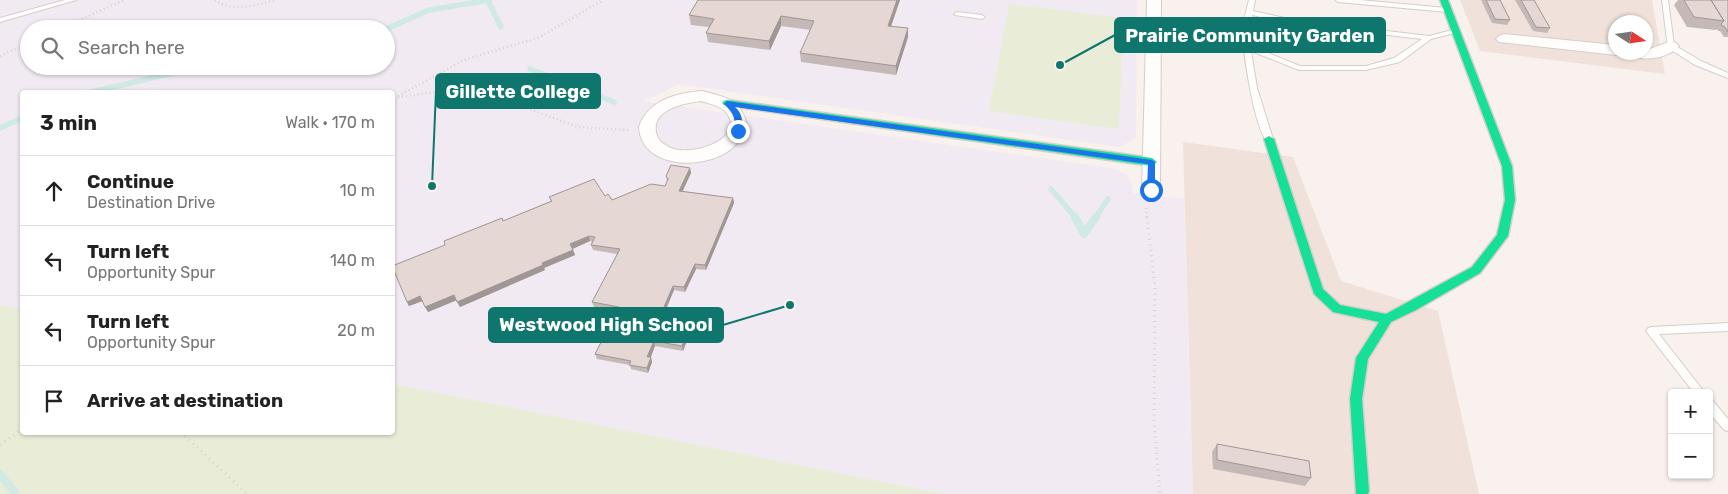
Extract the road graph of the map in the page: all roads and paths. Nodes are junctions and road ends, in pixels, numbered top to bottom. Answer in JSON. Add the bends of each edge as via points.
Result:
{"nodes":[{"id":1,"x":73,"y":0,"type":"edge"},
{"id":2,"x":124,"y":0,"type":"edge"},
{"id":3,"x":215,"y":0,"type":"edge"},
{"id":4,"x":276,"y":0,"type":"edge"},
{"id":5,"x":603,"y":0,"type":"edge"},
{"id":6,"x":1154,"y":0,"type":"edge"},
{"id":7,"x":1252,"y":0,"type":"edge"},
{"id":8,"x":1338,"y":0,"type":"edge"},
{"id":9,"x":1665,"y":0,"type":"edge"},
{"id":10,"x":1446,"y":5,"type":"edge"},
{"id":11,"x":1248,"y":12,"type":"junction"},
{"id":12,"x":957,"y":14,"type":"dead end"},
{"id":13,"x":982,"y":17,"type":"dead end"},
{"id":14,"x":0,"y":20,"type":"edge"},
{"id":15,"x":80,"y":20,"type":"edge"},
{"id":16,"x":1456,"y":31,"type":"junction"},
{"id":17,"x":1429,"y":38,"type":"junction"},
{"id":18,"x":1504,"y":39,"type":"dead end"},
{"id":19,"x":1671,"y":46,"type":"junction"},
{"id":20,"x":20,"y":47,"type":"edge"},
{"id":21,"x":1247,"y":47,"type":"junction"},
{"id":22,"x":1608,"y":49,"type":"edge"},
{"id":23,"x":1653,"y":54,"type":"edge"},
{"id":24,"x":0,"y":56,"type":"edge"},
{"id":25,"x":1728,"y":76,"type":"edge"},
{"id":26,"x":395,"y":97,"type":"edge"},
{"id":27,"x":395,"y":98,"type":"edge"},
{"id":28,"x":727,"y":104,"type":"junction"},
{"id":29,"x":629,"y":130,"type":"dead end"},
{"id":30,"x":1269,"y":139,"type":"joint"},
{"id":31,"x":1152,"y":162,"type":"junction"},
{"id":32,"x":1151,"y":190,"type":"joint"},
{"id":33,"x":1388,"y":320,"type":"junction"},
{"id":34,"x":1728,"y":327,"type":"edge"},
{"id":35,"x":1697,"y":389,"type":"edge"},
{"id":36,"x":1713,"y":409,"type":"edge"},
{"id":37,"x":1728,"y":428,"type":"edge"},
{"id":38,"x":20,"y":430,"type":"edge"},
{"id":39,"x":184,"y":435,"type":"edge"},
{"id":40,"x":0,"y":445,"type":"edge"},
{"id":41,"x":1362,"y":491,"type":"dead end"},
{"id":42,"x":247,"y":494,"type":"edge"},
{"id":43,"x":1160,"y":494,"type":"edge"}],
"edges":[{"from":1,"to":14,"type":"lane"},
{"from":2,"to":15,"type":"path"},
{"from":3,"to":4,"type":"path","via":[[232,8]]},
{"from":5,"to":26,"type":"path","via":[[540,37],[464,60]]},
{"from":6,"to":31,"type":"street"},
{"from":7,"to":11,"type":"lane"},
{"from":8,"to":10,"type":"lane"},
{"from":9,"to":19,"type":"lane"},
{"from":10,"to":16,"type":"street"},
{"from":11,"to":17,"type":"lane","via":[[1294,22]]},
{"from":11,"to":21,"type":"lane"},
{"from":12,"to":13,"type":"lane"},
{"from":16,"to":17,"type":"lane"},
{"from":16,"to":33,"type":"street","via":[[1507,166],[1510,200],[1502,236],[1476,270]]},
{"from":17,"to":21,"type":"lane","via":[[1397,60],[1366,68],[1299,68]]},
{"from":18,"to":22,"type":"street"},
{"from":19,"to":23,"type":"street"},
{"from":19,"to":25,"type":"lane"},
{"from":20,"to":24,"type":"path"},
{"from":21,"to":30,"type":"lane","via":[[1258,110]]},
{"from":27,"to":29,"type":"path","via":[[454,90],[480,93],[578,127]]},
{"from":28,"to":28,"type":"street","via":[[702,96],[674,101],[653,115],[647,134],[660,151],[673,155],[697,156],[720,150],[738,131],[736,111]]},
{"from":28,"to":31,"type":"street"},
{"from":30,"to":33,"type":"street","via":[[1318,291],[1337,308]]},
{"from":31,"to":32,"type":"street"},
{"from":32,"to":43,"type":"path","via":[[1145,197],[1154,286],[1154,422]]},
{"from":33,"to":41,"type":"street","via":[[1362,358],[1356,399]]},
{"from":34,"to":35,"type":"lane","via":[[1651,330]]},
{"from":36,"to":37,"type":"lane"},
{"from":38,"to":40,"type":"path"},
{"from":39,"to":42,"type":"path"}]}
